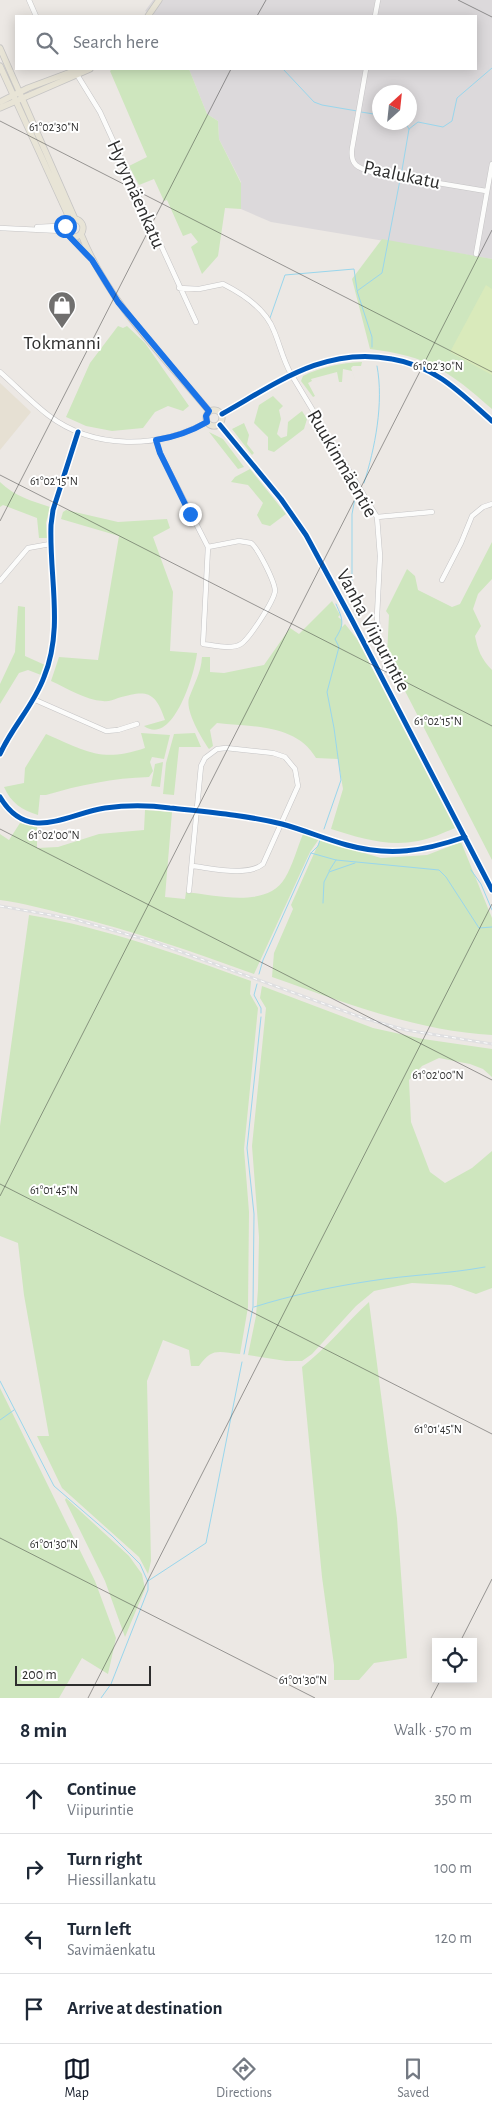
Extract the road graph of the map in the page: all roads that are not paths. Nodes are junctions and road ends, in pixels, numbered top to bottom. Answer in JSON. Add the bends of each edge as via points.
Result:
{"nodes":[{"id":1,"x":29,"y":0,"type":"edge"},
{"id":2,"x":159,"y":0,"type":"edge"},
{"id":3,"x":378,"y":0,"type":"edge"},
{"id":4,"x":36,"y":15,"type":"edge"},
{"id":5,"x":149,"y":15,"type":"edge"},
{"id":6,"x":375,"y":15,"type":"edge"},
{"id":7,"x":0,"y":48,"type":"edge"},
{"id":8,"x":0,"y":66,"type":"edge"},
{"id":9,"x":366,"y":70,"type":"edge"},
{"id":10,"x":76,"y":71,"type":"edge"},
{"id":11,"x":20,"y":92,"type":"junction"},
{"id":12,"x":15,"y":98,"type":"junction"},
{"id":13,"x":24,"y":98,"type":"junction"},
{"id":14,"x":0,"y":102,"type":"edge"},
{"id":15,"x":0,"y":108,"type":"edge"},
{"id":16,"x":492,"y":164,"type":"edge"},
{"id":17,"x":486,"y":191,"type":"junction"},
{"id":18,"x":75,"y":219,"type":"junction"},
{"id":19,"x":67,"y":222,"type":"junction"},
{"id":20,"x":0,"y":228,"type":"edge"},
{"id":21,"x":26,"y":228,"type":"junction"},
{"id":22,"x":81,"y":234,"type":"junction"},
{"id":23,"x":68,"y":235,"type":"junction"},
{"id":24,"x":476,"y":254,"type":"dead end"},
{"id":25,"x":92,"y":260,"type":"junction"},
{"id":26,"x":179,"y":288,"type":"junction"},
{"id":27,"x":196,"y":322,"type":"dead end"},
{"id":28,"x":0,"y":372,"type":"edge"},
{"id":29,"x":291,"y":374,"type":"junction"},
{"id":30,"x":209,"y":411,"type":"junction"},
{"id":31,"x":222,"y":414,"type":"junction"},
{"id":32,"x":492,"y":421,"type":"edge"},
{"id":33,"x":207,"y":422,"type":"junction"},
{"id":34,"x":220,"y":425,"type":"junction"},
{"id":35,"x":78,"y":432,"type":"junction"},
{"id":36,"x":156,"y":440,"type":"junction"},
{"id":37,"x":492,"y":504,"type":"edge"},
{"id":38,"x":432,"y":512,"type":"dead end"},
{"id":39,"x":376,"y":517,"type":"junction"},
{"id":40,"x":50,"y":544,"type":"junction"},
{"id":41,"x":208,"y":547,"type":"junction"},
{"id":42,"x":442,"y":580,"type":"dead end"},
{"id":43,"x":0,"y":581,"type":"edge"},
{"id":44,"x":380,"y":674,"type":"junction"},
{"id":45,"x":33,"y":699,"type":"junction"},
{"id":46,"x":137,"y":724,"type":"dead end"},
{"id":47,"x":1,"y":748,"type":"edge"},
{"id":48,"x":0,"y":754,"type":"edge"},
{"id":49,"x":0,"y":797,"type":"edge"},
{"id":50,"x":196,"y":811,"type":"junction"},
{"id":51,"x":282,"y":824,"type":"junction"},
{"id":52,"x":465,"y":836,"type":"junction"},
{"id":53,"x":192,"y":866,"type":"junction"},
{"id":54,"x":492,"y":890,"type":"edge"},
{"id":55,"x":189,"y":891,"type":"dead end"}],
"edges":[{"from":1,"to":4,"type":"street"},
{"from":2,"to":5,"type":"main road"},
{"from":3,"to":6,"type":"street"},
{"from":7,"to":11,"type":"main road"},
{"from":8,"to":12,"type":"main road"},
{"from":9,"to":17,"type":"street","name":"Paalukatu","via":[[352,149],[352,161],[356,166],[372,172]]},
{"from":10,"to":11,"type":"main road"},
{"from":10,"to":13,"type":"main road"},
{"from":10,"to":26,"type":"street","name":"Hyrymäenkatu","via":[[100,112]]},
{"from":11,"to":12,"type":"main road"},
{"from":11,"to":13,"type":"main road"},
{"from":12,"to":13,"type":"main road"},
{"from":12,"to":14,"type":"main road"},
{"from":12,"to":15,"type":"main road"},
{"from":12,"to":19,"type":"main road","via":[[67,213]]},
{"from":13,"to":18,"type":"main road"},
{"from":16,"to":17,"type":"street"},
{"from":17,"to":24,"type":"street"},
{"from":18,"to":19,"type":"main road"},
{"from":18,"to":22,"type":"main road","via":[[83,226]]},
{"from":19,"to":21,"type":"street","via":[[57,226]]},
{"from":19,"to":23,"type":"main road"},
{"from":20,"to":21,"type":"street"},
{"from":21,"to":23,"type":"street","via":[[62,231]]},
{"from":22,"to":23,"type":"main road"},
{"from":22,"to":25,"type":"main road"},
{"from":23,"to":25,"type":"main road"},
{"from":25,"to":30,"type":"main road","via":[[118,302]]},
{"from":26,"to":27,"type":"street","name":"Hyrymäenkatu"},
{"from":26,"to":29,"type":"street","name":"Ruukinmäentie","via":[[198,289],[223,284],[246,298],[274,328]]},
{"from":28,"to":35,"type":"street","via":[[48,415]]},
{"from":29,"to":31,"type":"street"},
{"from":29,"to":32,"type":"street","via":[[316,363],[346,356],[380,356],[420,367],[442,379]]},
{"from":29,"to":39,"type":"street","name":"Ruukinmäentie"},
{"from":30,"to":31,"type":"main road","via":[[217,410]]},
{"from":30,"to":33,"type":"main road"},
{"from":31,"to":34,"type":"main road"},
{"from":33,"to":34,"type":"main road","via":[[212,426]]},
{"from":33,"to":36,"type":"street","via":[[183,434]]},
{"from":34,"to":44,"type":"street","name":"Vanha Viipurintie","via":[[298,522]]},
{"from":35,"to":36,"type":"street","via":[[116,441]]},
{"from":35,"to":40,"type":"street","via":[[53,510]]},
{"from":36,"to":41,"type":"street"},
{"from":37,"to":42,"type":"street","via":[[472,516]]},
{"from":38,"to":39,"type":"street"},
{"from":39,"to":44,"type":"street","name":"Ruukinmäentie","via":[[380,556],[378,635],[386,662]]},
{"from":40,"to":43,"type":"street","via":[[28,548]]},
{"from":40,"to":45,"type":"street","via":[[54,645]]},
{"from":41,"to":41,"type":"street","via":[[202,644],[240,645],[272,601],[275,591],[251,542]]},
{"from":44,"to":52,"type":"street","name":"Vanha Viipurintie"},
{"from":45,"to":46,"type":"street","via":[[106,731]]},
{"from":45,"to":47,"type":"street"},
{"from":47,"to":48,"type":"street"},
{"from":49,"to":50,"type":"street","via":[[12,812],[34,823],[51,823],[121,806]]},
{"from":50,"to":51,"type":"street"},
{"from":50,"to":51,"type":"street","via":[[201,766],[210,752],[226,748],[273,753],[291,762],[298,778],[298,786]]},
{"from":50,"to":53,"type":"street"},
{"from":51,"to":52,"type":"street","via":[[345,845],[382,852],[436,847]]},
{"from":51,"to":53,"type":"street","via":[[268,858],[258,869],[244,871]]},
{"from":52,"to":54,"type":"street","name":"Vanha Viipurintie"},
{"from":53,"to":55,"type":"street"}]}
